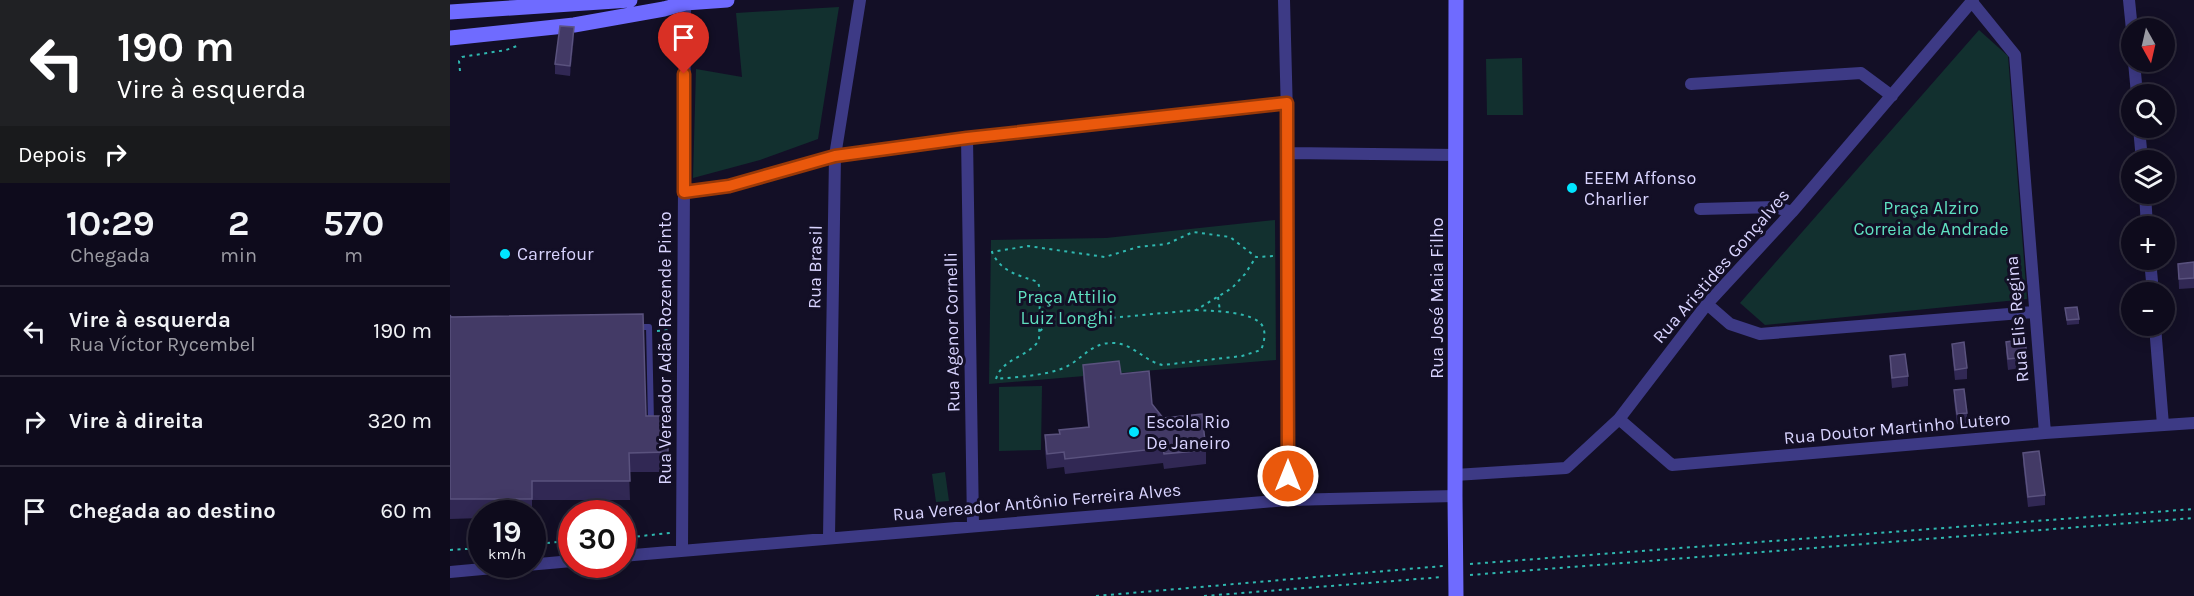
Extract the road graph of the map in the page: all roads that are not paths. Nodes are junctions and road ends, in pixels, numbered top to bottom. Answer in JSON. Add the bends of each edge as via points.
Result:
{"nodes":[{"id":1,"x":630,"y":0,"type":"edge"},
{"id":2,"x":727,"y":0,"type":"edge"},
{"id":3,"x":860,"y":0,"type":"edge"},
{"id":4,"x":1284,"y":0,"type":"edge"},
{"id":5,"x":1456,"y":0,"type":"edge"},
{"id":6,"x":2129,"y":0,"type":"edge"},
{"id":7,"x":677,"y":1,"type":"edge"},
{"id":8,"x":1972,"y":1,"type":"edge"},
{"id":9,"x":504,"y":9,"type":"junction"},
{"id":10,"x":450,"y":12,"type":"edge"},
{"id":11,"x":2131,"y":18,"type":"edge"},
{"id":12,"x":450,"y":20,"type":"edge"},
{"id":13,"x":450,"y":38,"type":"edge"},
{"id":14,"x":1691,"y":84,"type":"dead end"},
{"id":15,"x":1892,"y":96,"type":"junction"},
{"id":16,"x":1287,"y":103,"type":"junction"},
{"id":17,"x":967,"y":138,"type":"junction"},
{"id":18,"x":1287,"y":153,"type":"junction"},
{"id":19,"x":1457,"y":155,"type":"junction"},
{"id":20,"x":835,"y":156,"type":"junction"},
{"id":21,"x":684,"y":192,"type":"junction"},
{"id":22,"x":1700,"y":209,"type":"dead end"},
{"id":23,"x":1792,"y":212,"type":"junction"},
{"id":24,"x":1707,"y":304,"type":"junction"},
{"id":25,"x":2034,"y":312,"type":"junction"},
{"id":26,"x":630,"y":327,"type":"edge"},
{"id":27,"x":2156,"y":336,"type":"edge"},
{"id":28,"x":1619,"y":418,"type":"junction"},
{"id":29,"x":2194,"y":423,"type":"edge"},
{"id":30,"x":2163,"y":425,"type":"junction"},
{"id":31,"x":651,"y":428,"type":"edge"},
{"id":32,"x":2045,"y":433,"type":"junction"},
{"id":33,"x":1455,"y":476,"type":"junction"},
{"id":34,"x":1455,"y":496,"type":"junction"},
{"id":35,"x":1288,"y":500,"type":"junction"},
{"id":36,"x":973,"y":525,"type":"junction"},
{"id":37,"x":829,"y":537,"type":"junction"},
{"id":38,"x":682,"y":550,"type":"junction"},
{"id":39,"x":636,"y":555,"type":"edge"},
{"id":40,"x":558,"y":562,"type":"edge"},
{"id":41,"x":450,"y":572,"type":"edge"},
{"id":42,"x":1456,"y":596,"type":"edge"}],
"edges":[{"from":1,"to":9,"type":"street"},
{"from":2,"to":7,"type":"street"},
{"from":3,"to":20,"type":"street","name":"Rua Brasil"},
{"from":4,"to":16,"type":"street"},
{"from":5,"to":19,"type":"street","name":"Rua José Maia Filho"},
{"from":6,"to":11,"type":"street"},
{"from":7,"to":13,"type":"street","via":[[664,9],[574,25]]},
{"from":7,"to":21,"type":"street","name":"Rua Vereador Adão Rozende Pinto"},
{"from":8,"to":15,"type":"street","name":"Rua Aristides Gonçalves"},
{"from":8,"to":25,"type":"street","name":"Rua Elis Regina","via":[[2015,56]]},
{"from":9,"to":10,"type":"street"},
{"from":9,"to":12,"type":"street"},
{"from":14,"to":15,"type":"street","via":[[1861,73]]},
{"from":15,"to":23,"type":"street","name":"Rua Aristides Gonçalves"},
{"from":16,"to":17,"type":"street"},
{"from":16,"to":18,"type":"street"},
{"from":17,"to":20,"type":"street"},
{"from":17,"to":36,"type":"street","name":"Rua Agenor Cornelli"},
{"from":18,"to":19,"type":"street"},
{"from":18,"to":35,"type":"street"},
{"from":19,"to":33,"type":"street","name":"Rua José Maia Filho"},
{"from":20,"to":21,"type":"street","via":[[729,186]]},
{"from":20,"to":37,"type":"street","name":"Rua Brasil"},
{"from":21,"to":38,"type":"street","name":"Rua Vereador Adão Rozende Pinto"},
{"from":22,"to":23,"type":"street","via":[[1775,207]]},
{"from":23,"to":24,"type":"street","name":"Rua Aristides Gonçalves"},
{"from":24,"to":25,"type":"street","via":[[1730,324],[1760,334]]},
{"from":24,"to":28,"type":"street","name":"Rua Aristides Gonçalves"},
{"from":25,"to":32,"type":"street","name":"Rua Elis Regina"},
{"from":26,"to":31,"type":"lane","via":[[649,329]]},
{"from":27,"to":30,"type":"street"},
{"from":28,"to":32,"type":"street","name":"Rua Doutor Martinho Lutero","via":[[1672,465]]},
{"from":28,"to":33,"type":"street","name":"Rua Aristides Gonçalves","via":[[1566,468]]},
{"from":29,"to":30,"type":"street","name":"Rua Doutor Martinho Lutero"},
{"from":30,"to":32,"type":"street","name":"Rua Doutor Martinho Lutero"},
{"from":33,"to":34,"type":"street","name":"Rua José Maia Filho"},
{"from":34,"to":35,"type":"street","name":"Rua Vereador Antônio Ferreira Alves"},
{"from":34,"to":42,"type":"street","name":"Rua José Maia Filho"},
{"from":35,"to":36,"type":"street","name":"Rua Vereador Antônio Ferreira Alves"},
{"from":36,"to":37,"type":"street","name":"Rua Vereador Antônio Ferreira Alves"},
{"from":37,"to":38,"type":"street","name":"Rua Vereador Antônio Ferreira Alves"},
{"from":38,"to":39,"type":"street","name":"Rua Vereador Antônio Ferreira Alves"},
{"from":40,"to":41,"type":"street"}]}
